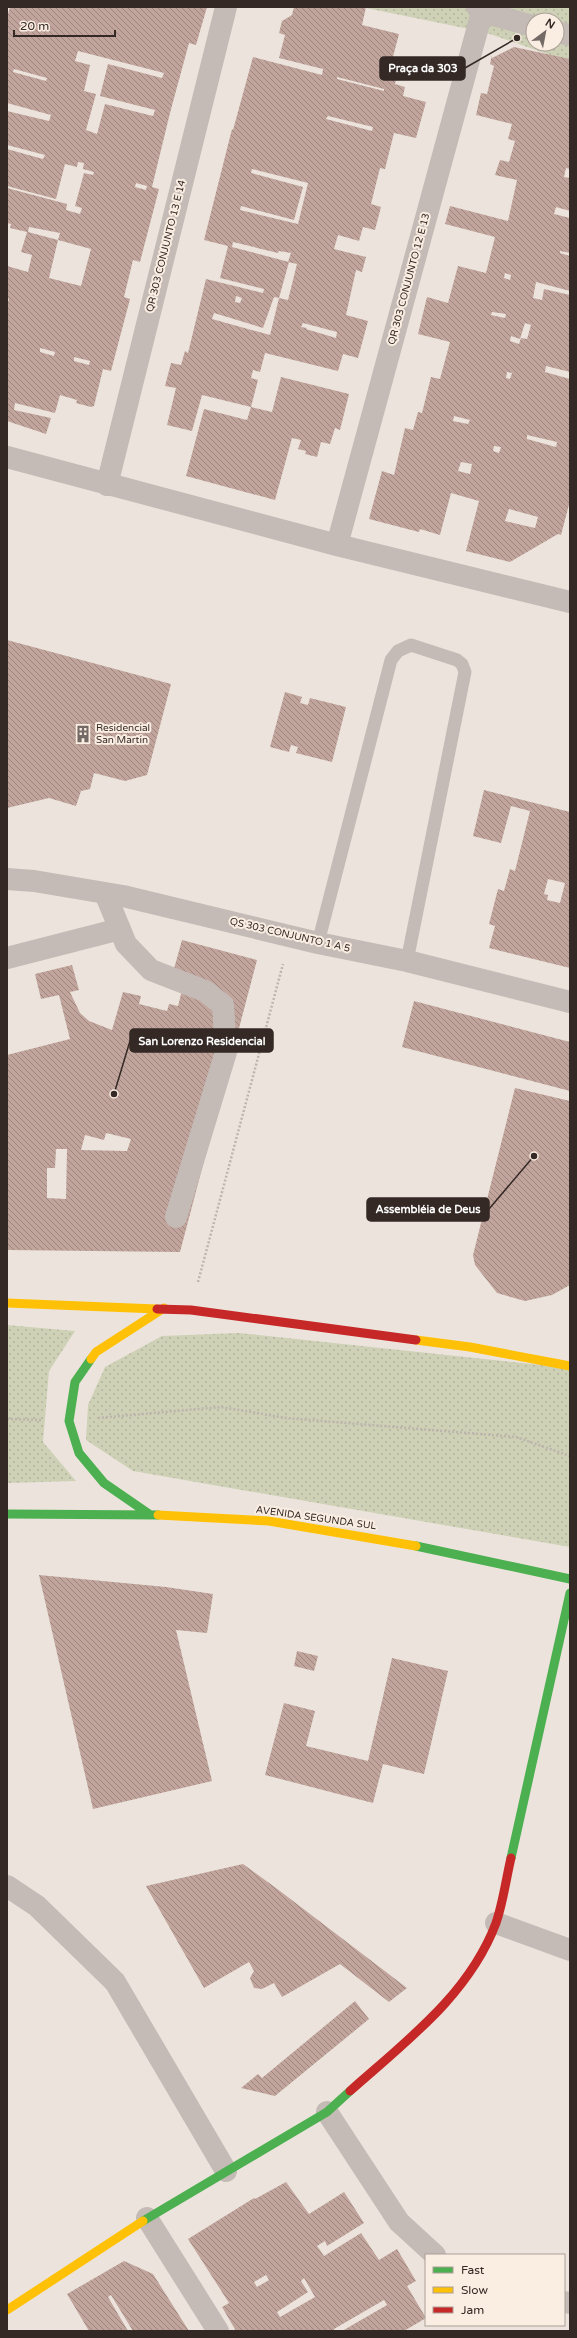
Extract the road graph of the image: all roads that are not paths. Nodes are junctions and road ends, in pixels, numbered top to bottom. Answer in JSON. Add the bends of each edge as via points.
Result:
{"nodes":[{"id":1,"x":226,"y":7,"type":"edge"},
{"id":2,"x":479,"y":10,"type":"edge"},
{"id":3,"x":525,"y":24,"type":"edge"},
{"id":4,"x":7,"y":457,"type":"edge"},
{"id":5,"x":107,"y":484,"type":"junction"},
{"id":6,"x":337,"y":545,"type":"junction"},
{"id":7,"x":570,"y":601,"type":"edge"},
{"id":8,"x":7,"y":879,"type":"edge"},
{"id":9,"x":105,"y":893,"type":"junction"},
{"id":10,"x":120,"y":929,"type":"junction"},
{"id":11,"x":318,"y":943,"type":"junction"},
{"id":12,"x":7,"y":958,"type":"edge"},
{"id":13,"x":407,"y":962,"type":"junction"},
{"id":14,"x":570,"y":1002,"type":"edge"},
{"id":15,"x":176,"y":1217,"type":"dead end"},
{"id":16,"x":7,"y":1303,"type":"edge"},
{"id":17,"x":164,"y":1308,"type":"junction"},
{"id":18,"x":570,"y":1366,"type":"edge"},
{"id":19,"x":7,"y":1514,"type":"edge"},
{"id":20,"x":149,"y":1514,"type":"junction"},
{"id":21,"x":570,"y":1580,"type":"edge"},
{"id":22,"x":570,"y":1593,"type":"edge"},
{"id":23,"x":7,"y":1886,"type":"edge"},
{"id":24,"x":496,"y":1923,"type":"junction"},
{"id":25,"x":570,"y":1950,"type":"edge"},
{"id":26,"x":327,"y":2112,"type":"junction"},
{"id":27,"x":226,"y":2171,"type":"junction"},
{"id":28,"x":147,"y":2218,"type":"junction"},
{"id":29,"x":434,"y":2254,"type":"edge"},
{"id":30,"x":7,"y":2310,"type":"edge"},
{"id":31,"x":218,"y":2331,"type":"edge"}],
"edges":[{"from":1,"to":5,"type":"street","name":"QR 303 CONJUNTO 13 E 14"},
{"from":2,"to":3,"type":"street"},
{"from":2,"to":6,"type":"street","name":"QR 303 CONJUNTO 12 E 13"},
{"from":4,"to":5,"type":"street"},
{"from":5,"to":6,"type":"street"},
{"from":6,"to":7,"type":"street"},
{"from":8,"to":9,"type":"street","name":"QS 303 CONJUNTO 1 A 5"},
{"from":9,"to":10,"type":"street"},
{"from":9,"to":11,"type":"street","name":"QS 303 CONJUNTO 1 A 5"},
{"from":10,"to":12,"type":"street"},
{"from":10,"to":15,"type":"street","via":[[126,944],[151,970],[205,991],[223,1005],[226,1052]]},
{"from":11,"to":13,"type":"street","name":"QS 303 CONJUNTO 1 A 5"},
{"from":11,"to":13,"type":"lane","via":[[391,660],[398,651],[411,645],[457,660],[465,672]]},
{"from":13,"to":14,"type":"street","name":"QS 303 CONJUNTO 1 A 5"},
{"from":16,"to":17,"type":"main road"},
{"from":17,"to":18,"type":"main road","via":[[470,1347]]},
{"from":17,"to":20,"type":"main road","via":[[96,1352],[75,1382],[68,1421],[79,1453],[104,1483]]},
{"from":19,"to":20,"type":"main road","name":"AVENIDA SEGUNDA SUL"},
{"from":20,"to":21,"type":"main road","name":"AVENIDA SEGUNDA SUL","via":[[269,1521],[362,1535]]},
{"from":22,"to":24,"type":"main road"},
{"from":23,"to":27,"type":"street","via":[[37,1906],[115,1982]]},
{"from":24,"to":25,"type":"street"},
{"from":24,"to":26,"type":"main road","via":[[472,1970],[443,2008]]},
{"from":26,"to":27,"type":"main road"},
{"from":26,"to":29,"type":"street","via":[[399,2222]]},
{"from":27,"to":28,"type":"main road"},
{"from":28,"to":30,"type":"main road"},
{"from":28,"to":31,"type":"street"}]}
